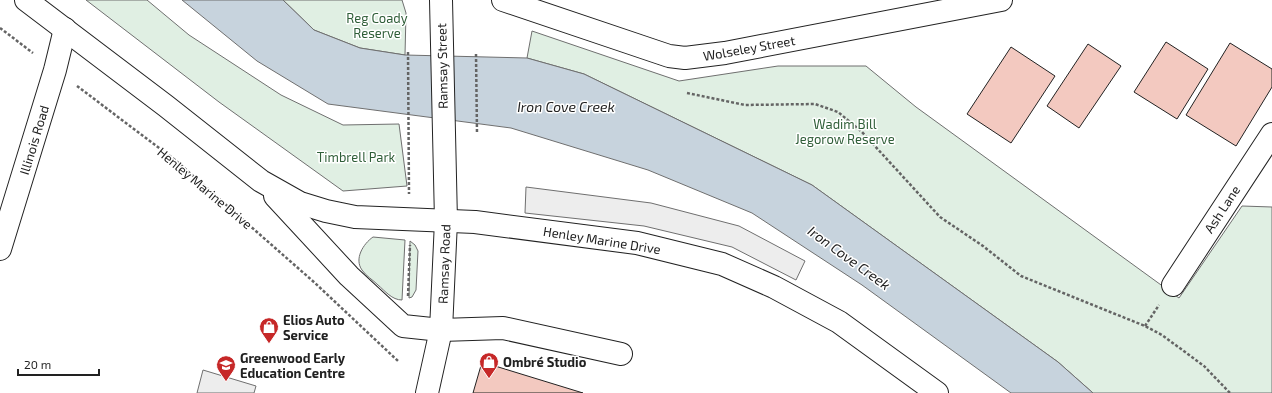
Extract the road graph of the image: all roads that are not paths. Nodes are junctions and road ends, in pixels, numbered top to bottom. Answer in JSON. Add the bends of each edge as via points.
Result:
{"nodes":[{"id":1,"x":26,"y":0,"type":"edge"},
{"id":2,"x":441,"y":0,"type":"edge"},
{"id":3,"x":504,"y":0,"type":"edge"},
{"id":4,"x":1001,"y":0,"type":"edge"},
{"id":5,"x":65,"y":29,"type":"junction"},
{"id":6,"x":443,"y":133,"type":"joint"},
{"id":7,"x":1272,"y":134,"type":"edge"},
{"id":8,"x":261,"y":181,"type":"junction"},
{"id":9,"x":446,"y":221,"type":"junction"},
{"id":10,"x":0,"y":249,"type":"edge"},
{"id":11,"x":1173,"y":285,"type":"dead end"},
{"id":12,"x":441,"y":330,"type":"junction"},
{"id":13,"x":621,"y":354,"type":"dead end"},
{"id":14,"x":427,"y":393,"type":"edge"},
{"id":15,"x":937,"y":393,"type":"edge"}],
"edges":[{"from":1,"to":5,"type":"street","name":"Henley Marine Drive"},
{"from":2,"to":6,"type":"street","name":"Ramsay Street"},
{"from":3,"to":4,"type":"street","name":"Wolseley Street","via":[[669,56],[684,58],[725,53]]},
{"from":5,"to":8,"type":"street","name":"Henley Marine Drive"},
{"from":5,"to":10,"type":"street","name":"Illinois Road","via":[[55,70]]},
{"from":6,"to":9,"type":"street","name":"Ramsay Road"},
{"from":7,"to":11,"type":"street","name":"Ash Lane"},
{"from":8,"to":9,"type":"street","name":"Henley Marine Drive","via":[[300,203],[326,211],[355,217]]},
{"from":8,"to":12,"type":"street","name":"Henley Marine Drive","via":[[349,276],[403,326]]},
{"from":9,"to":12,"type":"street","name":"Ramsay Road"},
{"from":9,"to":15,"type":"street","name":"Henley Marine Drive","via":[[475,222],[637,243],[722,264],[774,287],[839,322]]},
{"from":12,"to":13,"type":"street","name":"Henley Marine Drive","via":[[503,328]]},
{"from":12,"to":14,"type":"street","name":"Ramsay Road"}]}
